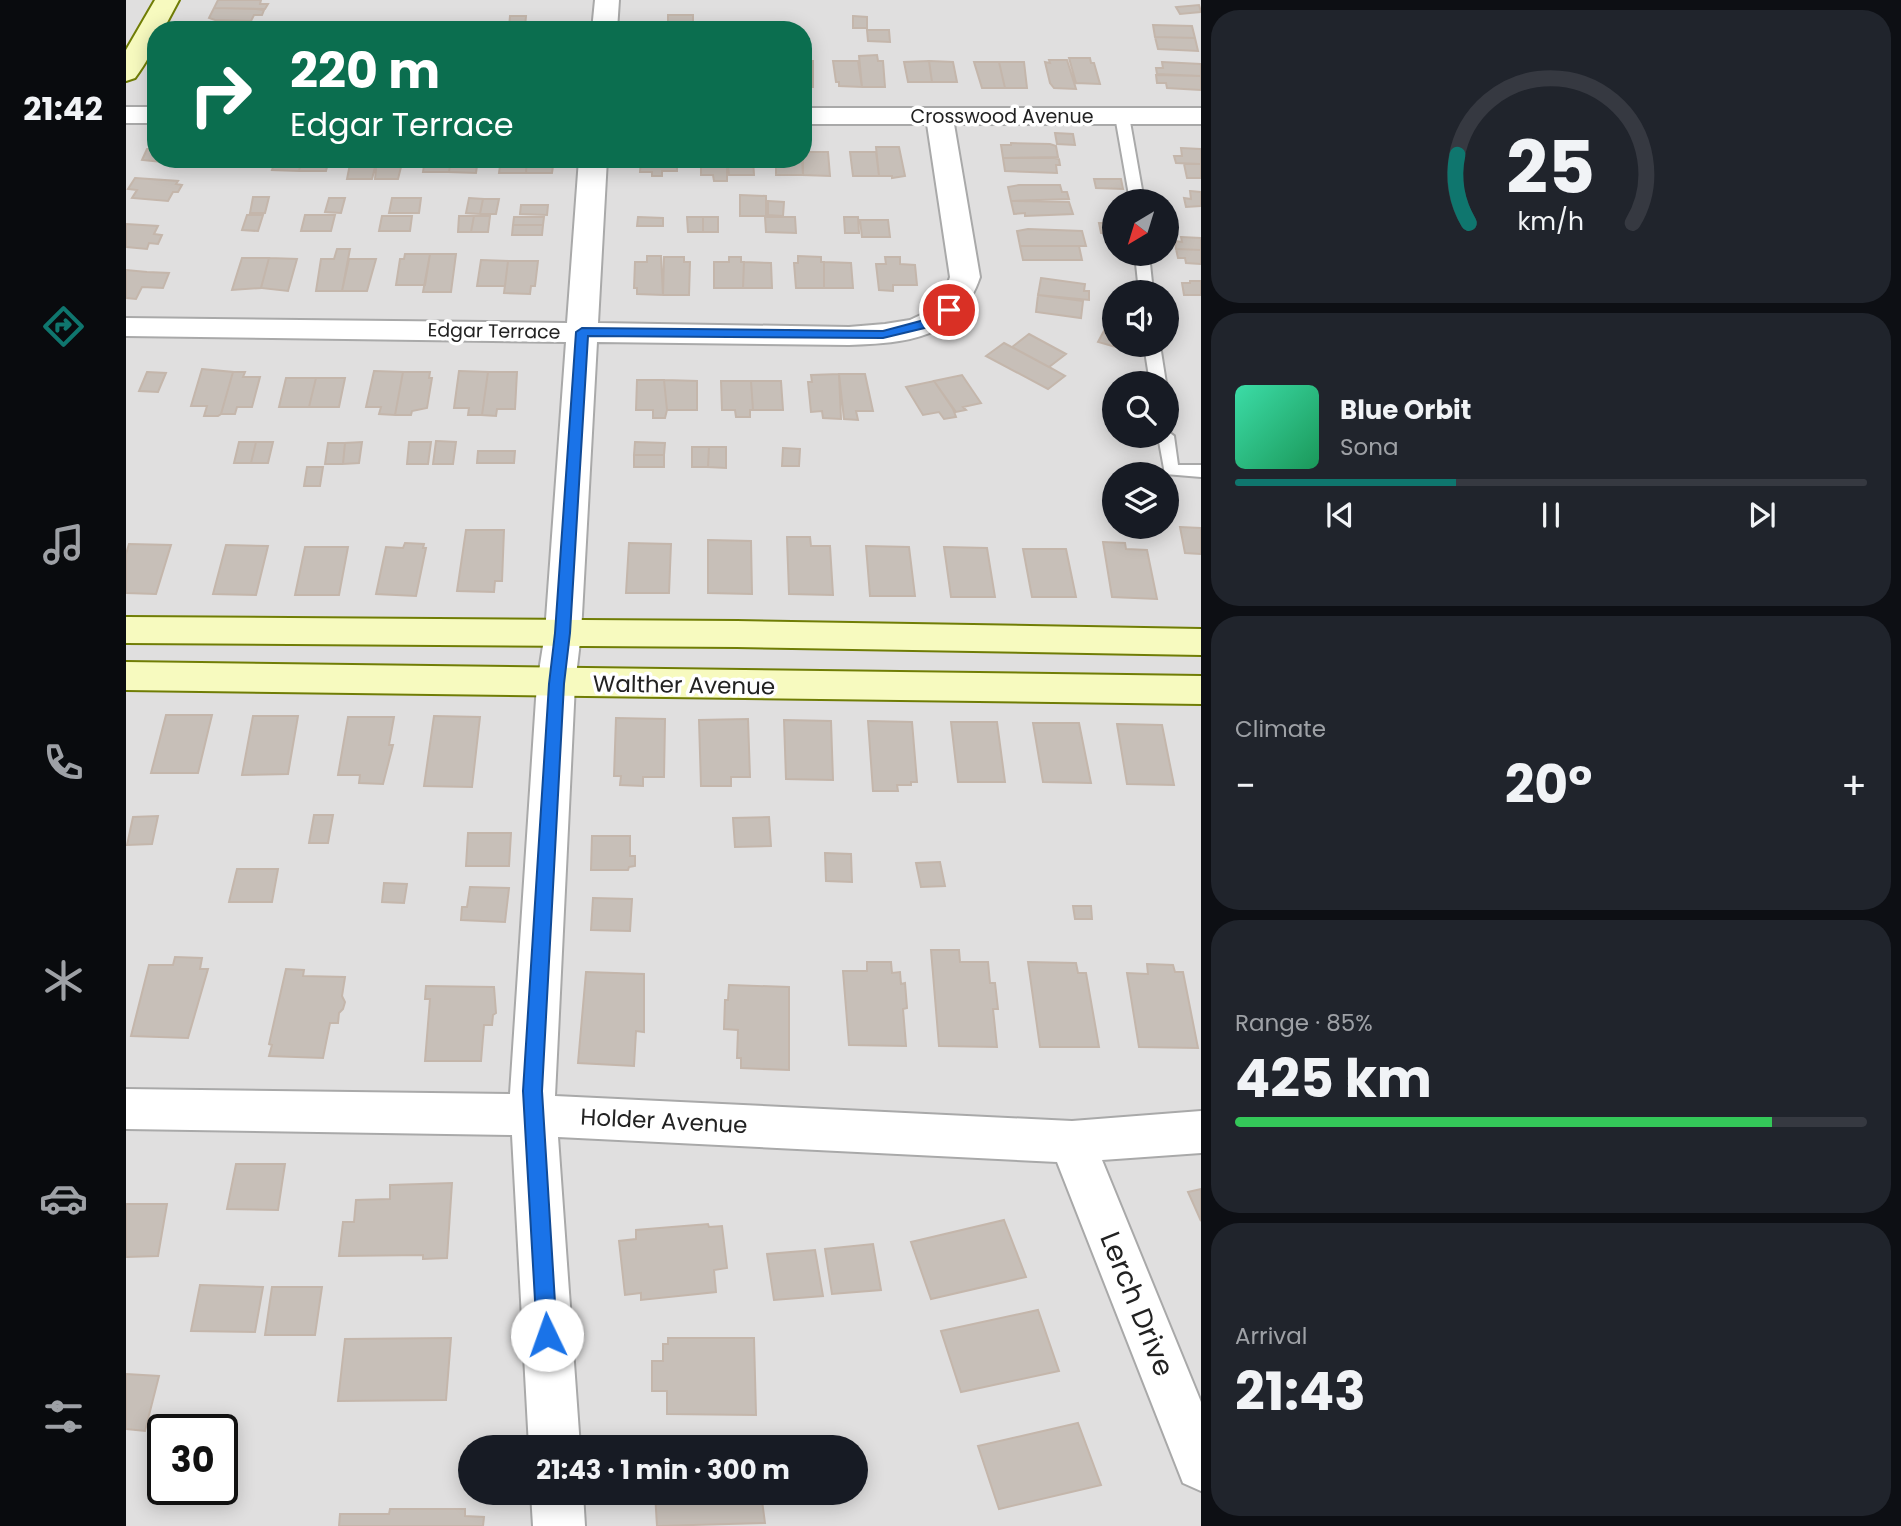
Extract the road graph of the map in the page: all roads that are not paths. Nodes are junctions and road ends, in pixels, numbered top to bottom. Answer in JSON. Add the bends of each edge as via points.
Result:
{"nodes":[{"id":1,"x":167,"y":0,"type":"edge"},
{"id":2,"x":607,"y":0,"type":"edge"},
{"id":3,"x":155,"y":21,"type":"edge"},
{"id":4,"x":605,"y":21,"type":"edge"},
{"id":5,"x":147,"y":36,"type":"edge"},
{"id":6,"x":126,"y":73,"type":"edge"},
{"id":7,"x":126,"y":115,"type":"edge"},
{"id":8,"x":147,"y":115,"type":"edge"},
{"id":9,"x":812,"y":116,"type":"edge"},
{"id":10,"x":939,"y":116,"type":"junction"},
{"id":11,"x":1122,"y":116,"type":"junction"},
{"id":12,"x":1201,"y":116,"type":"edge"},
{"id":13,"x":592,"y":168,"type":"edge"},
{"id":14,"x":1135,"y":189,"type":"edge"},
{"id":15,"x":126,"y":327,"type":"edge"},
{"id":16,"x":582,"y":332,"type":"junction"},
{"id":17,"x":1168,"y":448,"type":"edge"},
{"id":18,"x":1201,"y":471,"type":"edge"},
{"id":19,"x":126,"y":630,"type":"edge"},
{"id":20,"x":562,"y":633,"type":"junction"},
{"id":21,"x":1201,"y":642,"type":"edge"},
{"id":22,"x":126,"y":676,"type":"edge"},
{"id":23,"x":556,"y":684,"type":"junction"},
{"id":24,"x":1201,"y":690,"type":"edge"},
{"id":25,"x":126,"y":1109,"type":"edge"},
{"id":26,"x":535,"y":1115,"type":"junction"},
{"id":27,"x":1201,"y":1132,"type":"edge"},
{"id":28,"x":1072,"y":1142,"type":"junction"},
{"id":29,"x":553,"y":1435,"type":"edge"},
{"id":30,"x":1201,"y":1465,"type":"edge"},
{"id":31,"x":558,"y":1505,"type":"edge"},
{"id":32,"x":559,"y":1526,"type":"edge"}],
"edges":[{"from":1,"to":3,"type":"main road"},
{"from":2,"to":4,"type":"street"},
{"from":5,"to":6,"type":"main road"},
{"from":7,"to":8,"type":"street"},
{"from":9,"to":10,"type":"street","name":"Crosswood Avenue"},
{"from":10,"to":11,"type":"street","name":"Crosswood Avenue"},
{"from":10,"to":16,"type":"street","name":"Edgar Terrace","via":[[965,277],[962,293],[933,322],[883,334],[849,336]]},
{"from":11,"to":12,"type":"street","name":"Crosswood Avenue"},
{"from":11,"to":14,"type":"lane"},
{"from":13,"to":16,"type":"street"},
{"from":15,"to":16,"type":"street","name":"Edgar Terrace"},
{"from":16,"to":20,"type":"street"},
{"from":17,"to":18,"type":"lane","via":[[1171,470]]},
{"from":19,"to":20,"type":"main road"},
{"from":20,"to":21,"type":"main road"},
{"from":20,"to":23,"type":"street"},
{"from":22,"to":23,"type":"main road","name":"Walther Avenue"},
{"from":23,"to":24,"type":"main road","name":"Walther Avenue"},
{"from":23,"to":26,"type":"street"},
{"from":25,"to":26,"type":"street","name":"Holder Avenue"},
{"from":26,"to":28,"type":"street","name":"Holder Avenue"},
{"from":26,"to":29,"type":"street"},
{"from":27,"to":28,"type":"street","name":"Holder Avenue"},
{"from":28,"to":30,"type":"street","name":"Lerch Drive"},
{"from":31,"to":32,"type":"street"}]}
